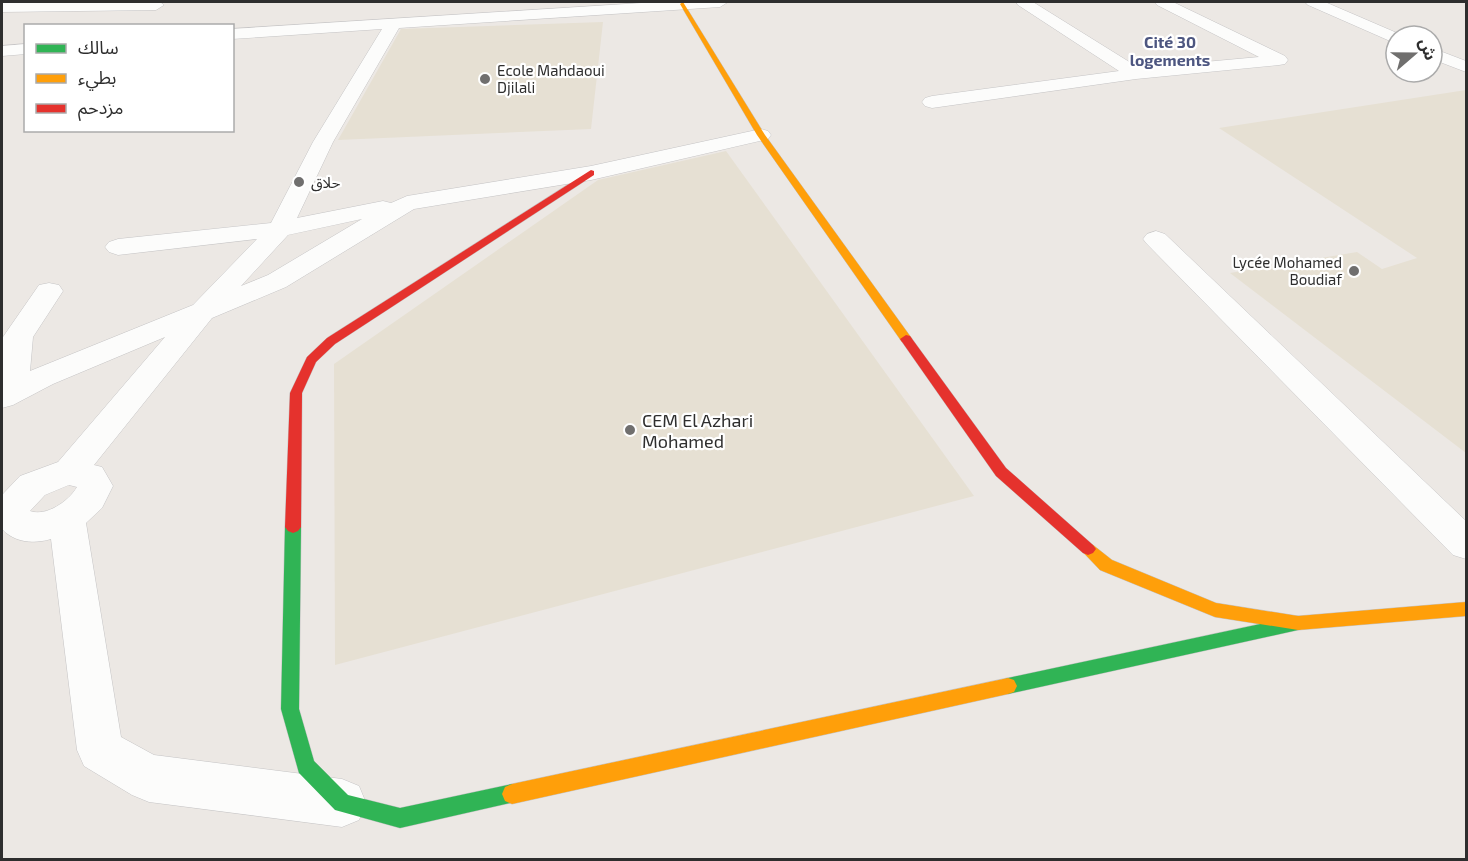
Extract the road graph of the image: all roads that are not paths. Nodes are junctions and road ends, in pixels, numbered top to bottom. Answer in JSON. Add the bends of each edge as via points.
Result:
{"nodes":[{"id":1,"x":720,"y":2,"type":"edge"},
{"id":2,"x":1023,"y":2,"type":"edge"},
{"id":3,"x":1162,"y":2,"type":"edge"},
{"id":4,"x":1313,"y":2,"type":"edge"},
{"id":5,"x":159,"y":3,"type":"edge"},
{"id":6,"x":683,"y":4,"type":"junction"},
{"id":7,"x":2,"y":7,"type":"edge"},
{"id":8,"x":132,"y":20,"type":"dead end"},
{"id":9,"x":394,"y":23,"type":"junction"},
{"id":10,"x":1384,"y":32,"type":"edge"},
{"id":11,"x":234,"y":34,"type":"edge"},
{"id":12,"x":24,"y":49,"type":"edge"},
{"id":13,"x":2,"y":51,"type":"edge"},
{"id":14,"x":1444,"y":58,"type":"edge"},
{"id":15,"x":1467,"y":68,"type":"edge"},
{"id":16,"x":1136,"y":74,"type":"junction"},
{"id":17,"x":932,"y":102,"type":"dead end"},
{"id":18,"x":761,"y":135,"type":"junction"},
{"id":19,"x":591,"y":173,"type":"junction"},
{"id":20,"x":407,"y":203,"type":"junction"},
{"id":21,"x":280,"y":229,"type":"junction"},
{"id":22,"x":1156,"y":239,"type":"dead end"},
{"id":23,"x":118,"y":247,"type":"dead end"},
{"id":24,"x":49,"y":291,"type":"dead end"},
{"id":25,"x":202,"y":312,"type":"junction"},
{"id":26,"x":7,"y":395,"type":"edge"},
{"id":27,"x":69,"y":472,"type":"junction"},
{"id":28,"x":67,"y":518,"type":"junction"},
{"id":29,"x":7,"y":524,"type":"edge"},
{"id":30,"x":1467,"y":544,"type":"edge"},
{"id":31,"x":1467,"y":609,"type":"edge"},
{"id":32,"x":1298,"y":623,"type":"junction"},
{"id":33,"x":342,"y":803,"type":"junction"}],
"edges":[{"from":1,"to":6,"type":"street"},
{"from":2,"to":16,"type":"street"},
{"from":3,"to":16,"type":"street","via":[[1278,60]]},
{"from":4,"to":10,"type":"street"},
{"from":5,"to":7,"type":"street"},
{"from":5,"to":8,"type":"street"},
{"from":6,"to":9,"type":"street"},
{"from":6,"to":18,"type":"street"},
{"from":9,"to":11,"type":"street"},
{"from":9,"to":21,"type":"street","via":[[323,142]]},
{"from":12,"to":13,"type":"street"},
{"from":14,"to":15,"type":"street"},
{"from":16,"to":17,"type":"street"},
{"from":18,"to":19,"type":"street"},
{"from":18,"to":32,"type":"street","via":[[1001,472],[1106,565],[1215,610]]},
{"from":19,"to":20,"type":"street"},
{"from":19,"to":33,"type":"street","via":[[331,341],[311,360],[296,393],[290,709],[306,766]]},
{"from":20,"to":21,"type":"street"},
{"from":20,"to":25,"type":"street","via":[[277,281]]},
{"from":21,"to":23,"type":"street"},
{"from":21,"to":25,"type":"street"},
{"from":22,"to":30,"type":"street"},
{"from":24,"to":26,"type":"street","via":[[18,337]]},
{"from":25,"to":26,"type":"street"},
{"from":25,"to":27,"type":"street"},
{"from":27,"to":28,"type":"street","via":[[90,476],[96,490],[90,500]]},
{"from":27,"to":29,"type":"street","via":[[46,478],[21,495],[13,504]]},
{"from":28,"to":29,"type":"street","via":[[34,528]]},
{"from":28,"to":33,"type":"street","via":[[100,750],[149,778]]},
{"from":31,"to":32,"type":"street"},
{"from":32,"to":33,"type":"street","via":[[400,818]]}]}
